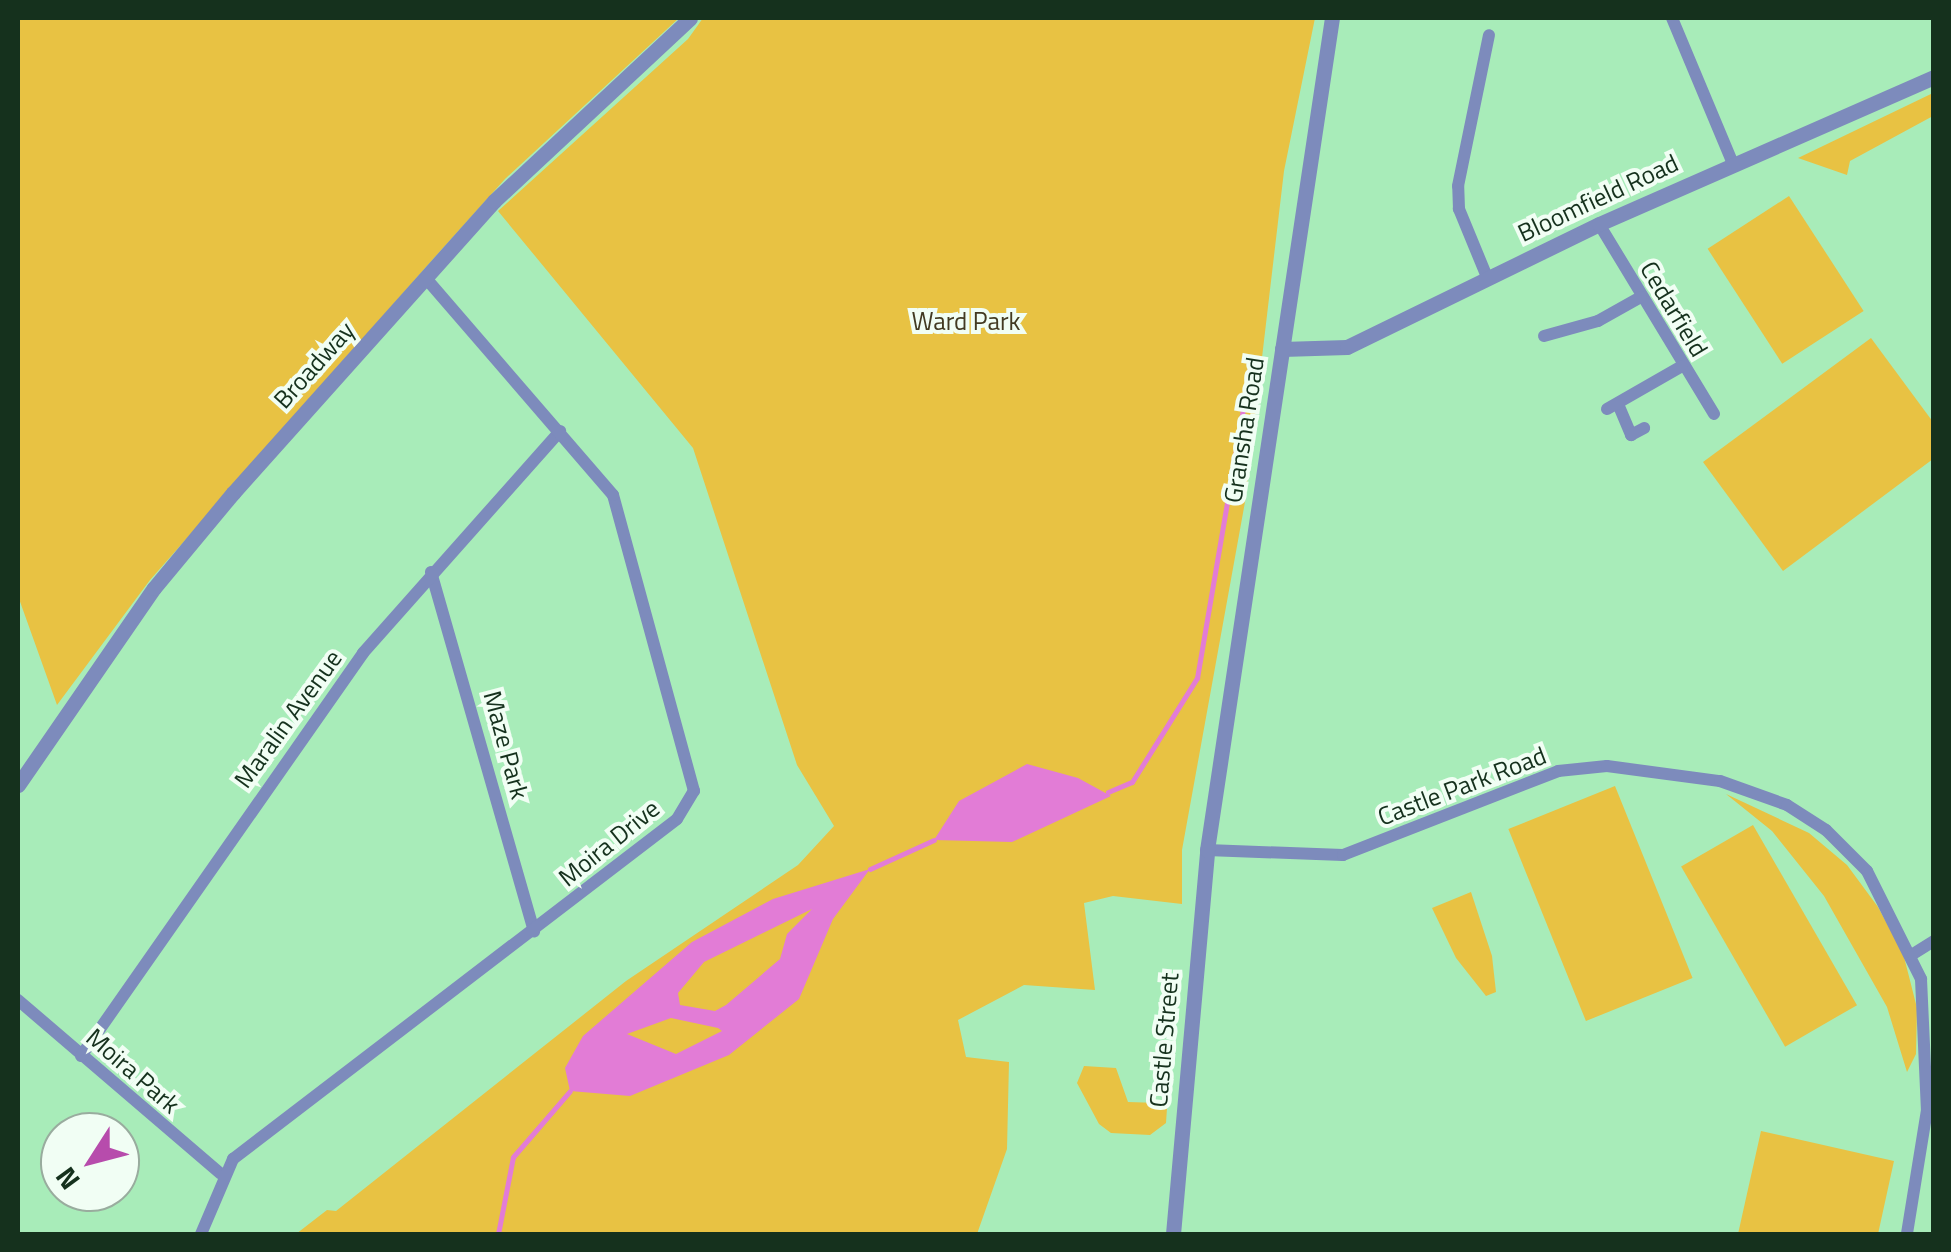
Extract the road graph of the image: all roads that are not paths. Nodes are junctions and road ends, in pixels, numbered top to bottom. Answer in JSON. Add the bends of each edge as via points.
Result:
{"nodes":[{"id":1,"x":690,"y":18,"type":"edge"},
{"id":2,"x":1332,"y":18,"type":"edge"},
{"id":3,"x":1672,"y":18,"type":"edge"},
{"id":4,"x":1489,"y":35,"type":"dead end"},
{"id":5,"x":1934,"y":77,"type":"edge"},
{"id":6,"x":1733,"y":164,"type":"junction"},
{"id":7,"x":1599,"y":224,"type":"junction"},
{"id":8,"x":1487,"y":276,"type":"junction"},
{"id":9,"x":426,"y":278,"type":"junction"},
{"id":10,"x":1641,"y":296,"type":"junction"},
{"id":11,"x":1544,"y":336,"type":"dead end"},
{"id":12,"x":1282,"y":349,"type":"junction"},
{"id":13,"x":1682,"y":366,"type":"junction"},
{"id":14,"x":1714,"y":414,"type":"dead end"},
{"id":15,"x":1644,"y":428,"type":"dead end"},
{"id":16,"x":560,"y":431,"type":"junction"},
{"id":17,"x":432,"y":572,"type":"junction"},
{"id":18,"x":18,"y":784,"type":"edge"},
{"id":19,"x":1207,"y":850,"type":"junction"},
{"id":20,"x":534,"y":932,"type":"junction"},
{"id":21,"x":1934,"y":941,"type":"edge"},
{"id":22,"x":1913,"y":954,"type":"junction"},
{"id":23,"x":18,"y":1000,"type":"edge"},
{"id":24,"x":81,"y":1056,"type":"junction"},
{"id":25,"x":222,"y":1174,"type":"junction"},
{"id":26,"x":201,"y":1234,"type":"edge"},
{"id":27,"x":1173,"y":1234,"type":"edge"},
{"id":28,"x":1907,"y":1234,"type":"edge"}],
"edges":[{"from":1,"to":9,"type":"street","name":"Broadway","via":[[494,201]]},
{"from":2,"to":12,"type":"street","name":"Gransha Road"},
{"from":3,"to":6,"type":"street"},
{"from":4,"to":8,"type":"street","via":[[1458,186],[1458,209]]},
{"from":5,"to":6,"type":"street","name":"Bloomfield Road"},
{"from":6,"to":7,"type":"street","name":"Bloomfield Road"},
{"from":7,"to":8,"type":"street","name":"Bloomfield Road"},
{"from":7,"to":10,"type":"street","name":"Cedarfield"},
{"from":8,"to":12,"type":"street","name":"Bloomfield Road","via":[[1347,347]]},
{"from":9,"to":16,"type":"street","name":"Moira Drive"},
{"from":9,"to":18,"type":"street","name":"Broadway","via":[[184,550]]},
{"from":10,"to":11,"type":"street","via":[[1612,316]]},
{"from":10,"to":13,"type":"street","name":"Cedarfield"},
{"from":12,"to":19,"type":"street","name":"Gransha Road"},
{"from":13,"to":14,"type":"street","name":"Cedarfield"},
{"from":13,"to":15,"type":"street","via":[[1613,407],[1632,435]]},
{"from":16,"to":17,"type":"street","name":"Maralin Avenue"},
{"from":16,"to":20,"type":"street","name":"Moira Drive","via":[[601,476],[624,520],[694,791],[677,820]]},
{"from":17,"to":20,"type":"street","name":"Maze Park"},
{"from":17,"to":24,"type":"street","name":"Maralin Avenue","via":[[279,768]]},
{"from":19,"to":22,"type":"street","name":"Castle Park Road","via":[[1343,854],[1558,771],[1607,766],[1670,772],[1750,790],[1826,830],[1867,871]]},
{"from":19,"to":27,"type":"street","name":"Castle Street"},
{"from":20,"to":25,"type":"street","name":"Moira Drive","via":[[267,1130]]},
{"from":21,"to":22,"type":"street"},
{"from":22,"to":28,"type":"street","name":"Castle Park Road","via":[[1926,1002],[1928,1110]]},
{"from":23,"to":24,"type":"street","name":"Moira Park"},
{"from":24,"to":25,"type":"street","name":"Moira Park"},
{"from":25,"to":26,"type":"street","name":"Moira Drive"}]}
